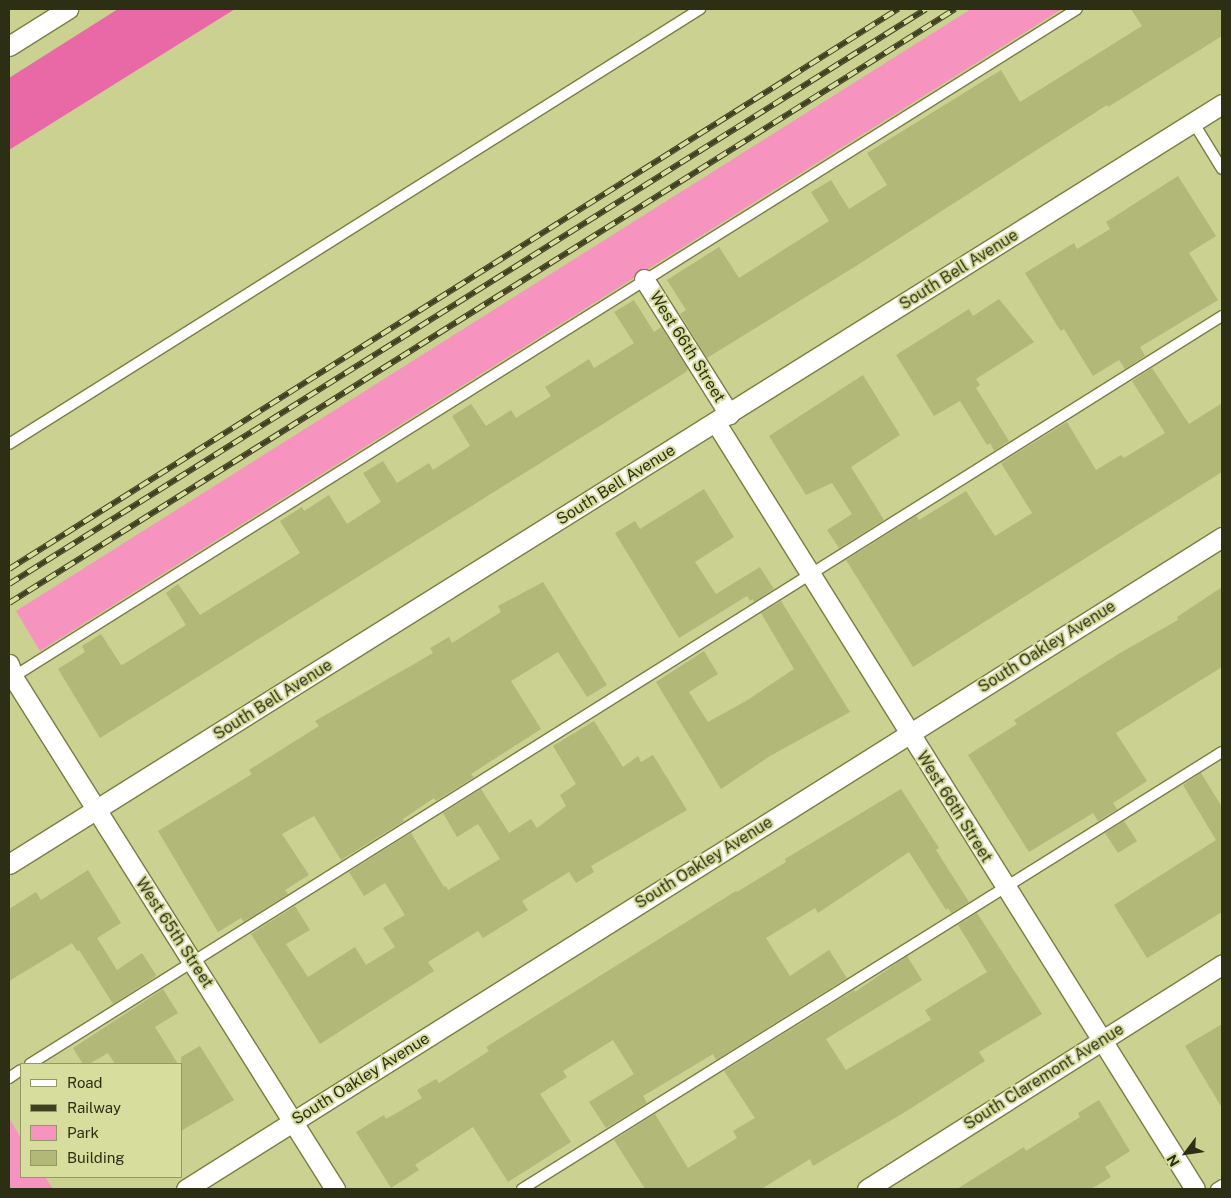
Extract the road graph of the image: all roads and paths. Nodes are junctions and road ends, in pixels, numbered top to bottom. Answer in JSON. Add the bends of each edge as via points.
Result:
{"nodes":[{"id":1,"x":68,"y":9,"type":"edge"},
{"id":2,"x":700,"y":9,"type":"edge"},
{"id":3,"x":1077,"y":9,"type":"edge"},
{"id":4,"x":9,"y":46,"type":"edge"},
{"id":5,"x":1222,"y":104,"type":"edge"},
{"id":6,"x":1193,"y":122,"type":"junction"},
{"id":7,"x":1222,"y":169,"type":"edge"},
{"id":8,"x":644,"y":279,"type":"junction"},
{"id":9,"x":1222,"y":316,"type":"edge"},
{"id":10,"x":722,"y":419,"type":"junction"},
{"id":11,"x":9,"y":444,"type":"edge"},
{"id":12,"x":1222,"y":537,"type":"edge"},
{"id":13,"x":811,"y":576,"type":"junction"},
{"id":14,"x":10,"y":672,"type":"edge"},
{"id":15,"x":909,"y":734,"type":"junction"},
{"id":16,"x":1222,"y":752,"type":"edge"},
{"id":17,"x":96,"y":810,"type":"junction"},
{"id":18,"x":9,"y":864,"type":"edge"},
{"id":19,"x":1005,"y":887,"type":"junction"},
{"id":20,"x":193,"y":962,"type":"junction"},
{"id":21,"x":1222,"y":965,"type":"edge"},
{"id":22,"x":1102,"y":1041,"type":"junction"},
{"id":23,"x":32,"y":1063,"type":"edge"},
{"id":24,"x":20,"y":1071,"type":"edge"},
{"id":25,"x":9,"y":1078,"type":"edge"},
{"id":26,"x":293,"y":1122,"type":"junction"},
{"id":27,"x":1222,"y":1185,"type":"edge"},
{"id":28,"x":186,"y":1189,"type":"edge"},
{"id":29,"x":335,"y":1189,"type":"edge"},
{"id":30,"x":522,"y":1189,"type":"edge"},
{"id":31,"x":867,"y":1189,"type":"edge"},
{"id":32,"x":1195,"y":1189,"type":"edge"},
{"id":33,"x":1216,"y":1189,"type":"edge"}],
"edges":[{"from":1,"to":4,"type":"street"},
{"from":2,"to":11,"type":"lane"},
{"from":3,"to":8,"type":"lane"},
{"from":5,"to":6,"type":"street","name":"South Bell Avenue"},
{"from":6,"to":7,"type":"lane"},
{"from":6,"to":10,"type":"street","name":"South Bell Avenue"},
{"from":8,"to":10,"type":"street","name":"West 66th Street"},
{"from":8,"to":14,"type":"lane"},
{"from":9,"to":13,"type":"lane"},
{"from":10,"to":13,"type":"street","name":"West 66th Street"},
{"from":10,"to":17,"type":"street","name":"South Bell Avenue"},
{"from":12,"to":15,"type":"street","name":"South Oakley Avenue"},
{"from":13,"to":15,"type":"street","name":"West 66th Street"},
{"from":13,"to":20,"type":"lane"},
{"from":14,"to":17,"type":"street","name":"West 65th Street"},
{"from":15,"to":19,"type":"street","name":"West 66th Street"},
{"from":15,"to":26,"type":"street","name":"South Oakley Avenue"},
{"from":16,"to":19,"type":"lane"},
{"from":17,"to":18,"type":"street","name":"South Bell Avenue"},
{"from":17,"to":20,"type":"street","name":"West 65th Street"},
{"from":19,"to":22,"type":"street","name":"West 66th Street"},
{"from":19,"to":30,"type":"lane"},
{"from":20,"to":23,"type":"lane"},
{"from":20,"to":26,"type":"street","name":"West 65th Street"},
{"from":21,"to":22,"type":"street","name":"South Claremont Avenue"},
{"from":22,"to":31,"type":"street","name":"South Claremont Avenue"},
{"from":22,"to":32,"type":"street","name":"West 66th Street"},
{"from":24,"to":25,"type":"lane"},
{"from":26,"to":28,"type":"street","name":"South Oakley Avenue"},
{"from":26,"to":29,"type":"street","name":"West 65th Street"},
{"from":27,"to":33,"type":"lane"}]}
